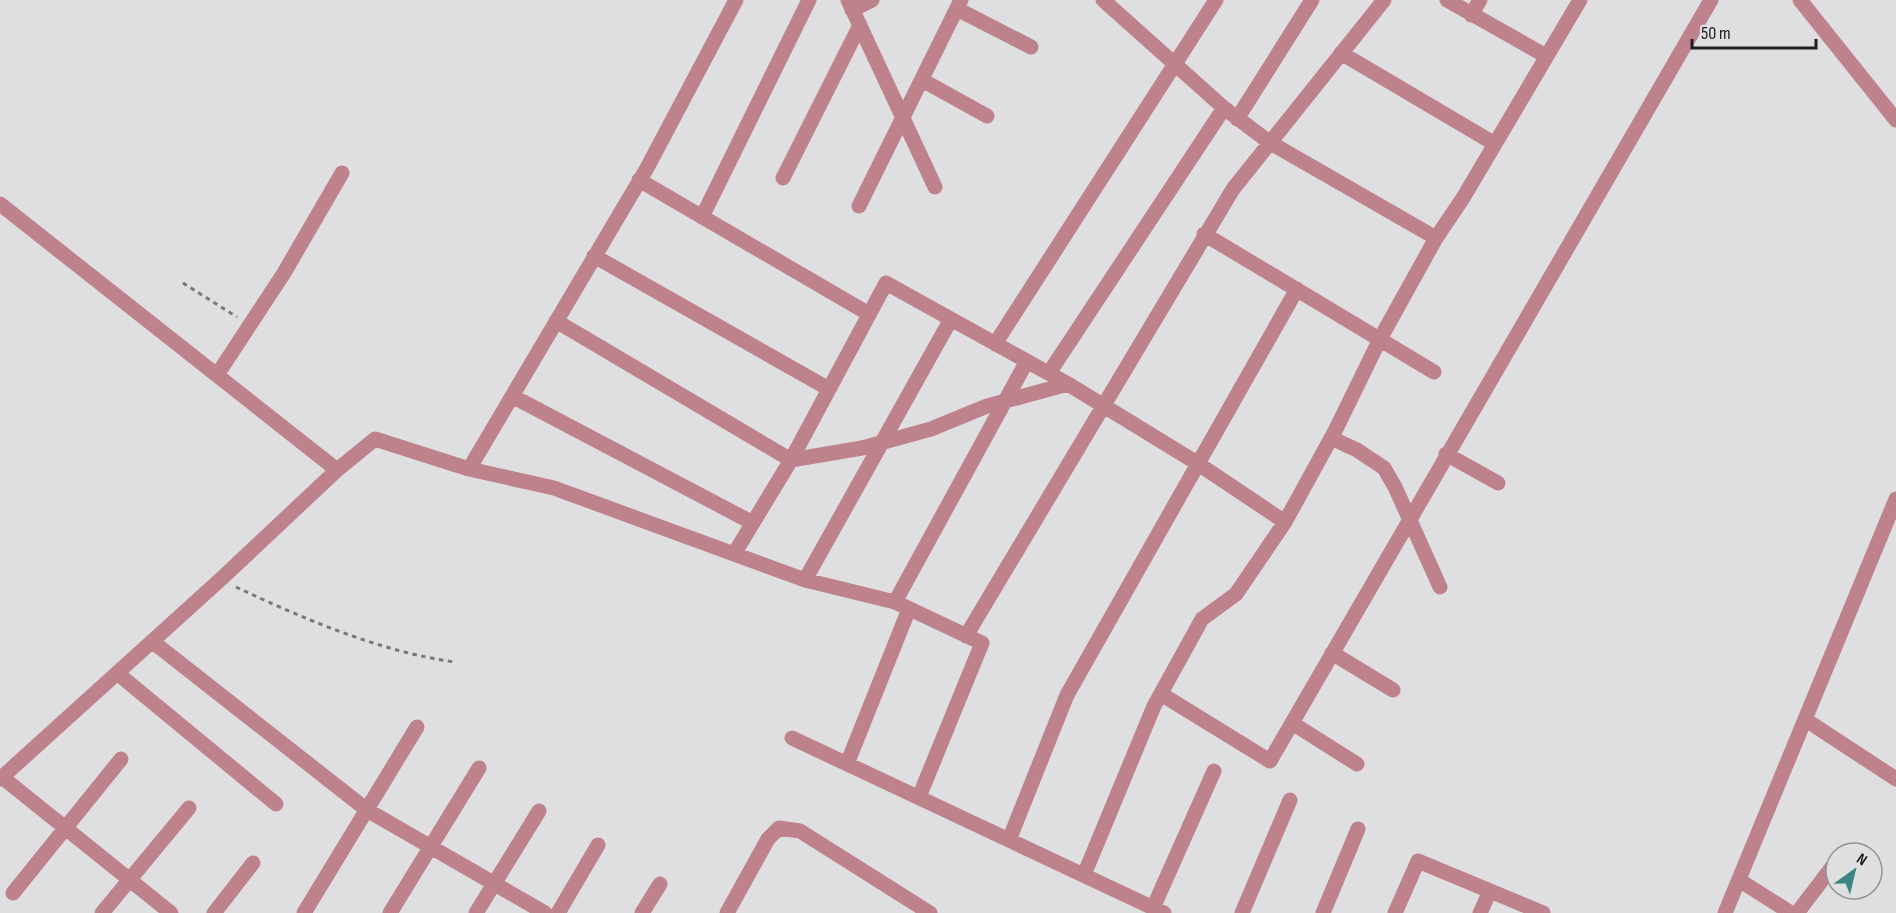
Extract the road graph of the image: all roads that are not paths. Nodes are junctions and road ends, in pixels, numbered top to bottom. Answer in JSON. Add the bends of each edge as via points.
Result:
{"nodes":[{"id":1,"x":736,"y":0,"type":"edge"},
{"id":2,"x":809,"y":0,"type":"edge"},
{"id":3,"x":872,"y":0,"type":"edge"},
{"id":4,"x":1216,"y":0,"type":"edge"},
{"id":5,"x":1312,"y":0,"type":"edge"},
{"id":6,"x":1384,"y":0,"type":"edge"},
{"id":7,"x":1447,"y":0,"type":"edge"},
{"id":8,"x":1480,"y":0,"type":"edge"},
{"id":9,"x":1580,"y":0,"type":"edge"},
{"id":10,"x":1711,"y":0,"type":"edge"},
{"id":11,"x":1800,"y":0,"type":"edge"},
{"id":12,"x":1107,"y":2,"type":"edge"},
{"id":13,"x":959,"y":4,"type":"edge"},
{"id":14,"x":850,"y":5,"type":"edge"},
{"id":15,"x":1471,"y":15,"type":"junction"},
{"id":16,"x":860,"y":25,"type":"junction"},
{"id":17,"x":1031,"y":47,"type":"dead end"},
{"id":18,"x":1341,"y":53,"type":"junction"},
{"id":19,"x":1546,"y":56,"type":"junction"},
{"id":20,"x":1175,"y":64,"type":"junction"},
{"id":21,"x":922,"y":80,"type":"junction"},
{"id":22,"x":1224,"y":108,"type":"junction"},
{"id":23,"x":987,"y":116,"type":"dead end"},
{"id":24,"x":903,"y":117,"type":"junction"},
{"id":25,"x":1237,"y":119,"type":"junction"},
{"id":26,"x":1896,"y":120,"type":"edge"},
{"id":27,"x":1269,"y":142,"type":"junction"},
{"id":28,"x":1495,"y":144,"type":"junction"},
{"id":29,"x":342,"y":173,"type":"dead end"},
{"id":30,"x":783,"y":178,"type":"dead end"},
{"id":31,"x":639,"y":180,"type":"junction"},
{"id":32,"x":934,"y":187,"type":"dead end"},
{"id":33,"x":0,"y":204,"type":"edge"},
{"id":34,"x":859,"y":206,"type":"dead end"},
{"id":35,"x":702,"y":217,"type":"junction"},
{"id":36,"x":1204,"y":234,"type":"junction"},
{"id":37,"x":1436,"y":238,"type":"junction"},
{"id":38,"x":594,"y":256,"type":"junction"},
{"id":39,"x":1297,"y":290,"type":"junction"},
{"id":40,"x":869,"y":315,"type":"junction"},
{"id":41,"x":951,"y":319,"type":"junction"},
{"id":42,"x":556,"y":321,"type":"junction"},
{"id":43,"x":1380,"y":339,"type":"junction"},
{"id":44,"x":995,"y":344,"type":"junction"},
{"id":45,"x":1027,"y":361,"type":"junction"},
{"id":46,"x":1434,"y":372,"type":"dead end"},
{"id":47,"x":1049,"y":373,"type":"junction"},
{"id":48,"x":217,"y":375,"type":"junction"},
{"id":49,"x":1068,"y":384,"type":"junction"},
{"id":50,"x":829,"y":389,"type":"junction"},
{"id":51,"x":512,"y":396,"type":"junction"},
{"id":52,"x":1005,"y":401,"type":"junction"},
{"id":53,"x":1103,"y":406,"type":"junction"},
{"id":54,"x":1331,"y":438,"type":"junction"},
{"id":55,"x":882,"y":442,"type":"junction"},
{"id":56,"x":1446,"y":454,"type":"junction"},
{"id":57,"x":790,"y":460,"type":"junction"},
{"id":58,"x":1197,"y":463,"type":"junction"},
{"id":59,"x":469,"y":469,"type":"junction"},
{"id":60,"x":337,"y":470,"type":"junction"},
{"id":61,"x":1498,"y":483,"type":"dead end"},
{"id":62,"x":1896,"y":499,"type":"edge"},
{"id":63,"x":1409,"y":518,"type":"junction"},
{"id":64,"x":1285,"y":522,"type":"junction"},
{"id":65,"x":753,"y":523,"type":"junction"},
{"id":66,"x":734,"y":554,"type":"junction"},
{"id":67,"x":805,"y":580,"type":"junction"},
{"id":68,"x":1440,"y":587,"type":"dead end"},
{"id":69,"x":895,"y":602,"type":"junction"},
{"id":70,"x":909,"y":609,"type":"junction"},
{"id":71,"x":966,"y":636,"type":"junction"},
{"id":72,"x":153,"y":642,"type":"junction"},
{"id":73,"x":1332,"y":653,"type":"junction"},
{"id":74,"x":117,"y":673,"type":"junction"},
{"id":75,"x":1394,"y":690,"type":"dead end"},
{"id":76,"x":1161,"y":694,"type":"junction"},
{"id":77,"x":1806,"y":720,"type":"junction"},
{"id":78,"x":1292,"y":723,"type":"junction"},
{"id":79,"x":417,"y":727,"type":"dead end"},
{"id":80,"x":792,"y":738,"type":"dead end"},
{"id":81,"x":121,"y":759,"type":"dead end"},
{"id":82,"x":847,"y":764,"type":"junction"},
{"id":83,"x":1357,"y":764,"type":"dead end"},
{"id":84,"x":479,"y":768,"type":"dead end"},
{"id":85,"x":1214,"y":771,"type":"dead end"},
{"id":86,"x":1,"y":778,"type":"edge"},
{"id":87,"x":1896,"y":779,"type":"edge"},
{"id":88,"x":919,"y":797,"type":"junction"},
{"id":89,"x":1290,"y":800,"type":"dead end"},
{"id":90,"x":276,"y":804,"type":"dead end"},
{"id":91,"x":189,"y":808,"type":"dead end"},
{"id":92,"x":367,"y":810,"type":"junction"},
{"id":93,"x":539,"y":811,"type":"dead end"},
{"id":94,"x":67,"y":829,"type":"junction"},
{"id":95,"x":1358,"y":829,"type":"dead end"},
{"id":96,"x":1010,"y":840,"type":"junction"},
{"id":97,"x":598,"y":845,"type":"dead end"},
{"id":98,"x":430,"y":847,"type":"junction"},
{"id":99,"x":253,"y":863,"type":"dead end"},
{"id":100,"x":1084,"y":875,"type":"junction"},
{"id":101,"x":1824,"y":878,"type":"edge"},
{"id":102,"x":130,"y":880,"type":"junction"},
{"id":103,"x":1739,"y":880,"type":"junction"},
{"id":104,"x":495,"y":884,"type":"junction"},
{"id":105,"x":660,"y":884,"type":"dead end"},
{"id":106,"x":1490,"y":891,"type":"junction"},
{"id":107,"x":13,"y":893,"type":"dead end"},
{"id":108,"x":1131,"y":897,"type":"junction"},
{"id":109,"x":1159,"y":910,"type":"edge"},
{"id":110,"x":102,"y":913,"type":"edge"},
{"id":111,"x":171,"y":913,"type":"edge"},
{"id":112,"x":214,"y":913,"type":"edge"},
{"id":113,"x":304,"y":913,"type":"edge"},
{"id":114,"x":390,"y":913,"type":"edge"},
{"id":115,"x":476,"y":913,"type":"edge"},
{"id":116,"x":545,"y":913,"type":"edge"},
{"id":117,"x":558,"y":913,"type":"edge"},
{"id":118,"x":642,"y":913,"type":"edge"},
{"id":119,"x":727,"y":913,"type":"edge"},
{"id":120,"x":930,"y":913,"type":"edge"},
{"id":121,"x":1136,"y":913,"type":"edge"},
{"id":122,"x":1242,"y":913,"type":"edge"},
{"id":123,"x":1323,"y":913,"type":"edge"},
{"id":124,"x":1395,"y":913,"type":"edge"},
{"id":125,"x":1480,"y":913,"type":"edge"},
{"id":126,"x":1543,"y":913,"type":"edge"},
{"id":127,"x":1725,"y":913,"type":"edge"},
{"id":128,"x":1791,"y":913,"type":"edge"},
{"id":129,"x":1797,"y":913,"type":"edge"}],
"edges":[{"from":1,"to":31,"type":"street"},
{"from":2,"to":35,"type":"street"},
{"from":3,"to":14,"type":"street"},
{"from":4,"to":20,"type":"street"},
{"from":5,"to":25,"type":"street"},
{"from":6,"to":18,"type":"street"},
{"from":7,"to":15,"type":"street"},
{"from":8,"to":15,"type":"street"},
{"from":9,"to":19,"type":"street"},
{"from":10,"to":56,"type":"street"},
{"from":11,"to":26,"type":"street"},
{"from":12,"to":20,"type":"street"},
{"from":13,"to":17,"type":"street"},
{"from":13,"to":21,"type":"street"},
{"from":14,"to":16,"type":"street"},
{"from":15,"to":19,"type":"street"},
{"from":16,"to":24,"type":"street"},
{"from":16,"to":30,"type":"street"},
{"from":18,"to":27,"type":"street"},
{"from":18,"to":28,"type":"street"},
{"from":19,"to":28,"type":"street"},
{"from":20,"to":22,"type":"street"},
{"from":20,"to":44,"type":"street"},
{"from":21,"to":23,"type":"street"},
{"from":21,"to":24,"type":"street"},
{"from":22,"to":25,"type":"street"},
{"from":22,"to":47,"type":"street"},
{"from":24,"to":32,"type":"street"},
{"from":24,"to":34,"type":"street"},
{"from":25,"to":27,"type":"street"},
{"from":27,"to":36,"type":"street"},
{"from":27,"to":37,"type":"street"},
{"from":28,"to":37,"type":"street"},
{"from":29,"to":48,"type":"street","via":[[284,273]]},
{"from":31,"to":35,"type":"street"},
{"from":31,"to":38,"type":"street"},
{"from":33,"to":48,"type":"street"},
{"from":35,"to":40,"type":"street"},
{"from":36,"to":39,"type":"street"},
{"from":36,"to":53,"type":"street"},
{"from":37,"to":43,"type":"street"},
{"from":38,"to":42,"type":"street"},
{"from":38,"to":50,"type":"street"},
{"from":39,"to":43,"type":"street"},
{"from":39,"to":58,"type":"street"},
{"from":40,"to":41,"type":"street","via":[[886,283]]},
{"from":40,"to":50,"type":"street"},
{"from":41,"to":44,"type":"street"},
{"from":41,"to":55,"type":"street"},
{"from":42,"to":51,"type":"street"},
{"from":42,"to":57,"type":"street"},
{"from":43,"to":46,"type":"street"},
{"from":43,"to":54,"type":"street"},
{"from":44,"to":45,"type":"street"},
{"from":45,"to":47,"type":"street"},
{"from":45,"to":52,"type":"street"},
{"from":47,"to":49,"type":"street"},
{"from":48,"to":60,"type":"street"},
{"from":49,"to":52,"type":"street"},
{"from":49,"to":53,"type":"street"},
{"from":50,"to":57,"type":"street"},
{"from":51,"to":59,"type":"street"},
{"from":51,"to":65,"type":"street"},
{"from":52,"to":55,"type":"street","via":[[931,429]]},
{"from":52,"to":69,"type":"street"},
{"from":53,"to":58,"type":"street"},
{"from":53,"to":71,"type":"street"},
{"from":54,"to":63,"type":"street","via":[[1384,468]]},
{"from":54,"to":64,"type":"street"},
{"from":55,"to":57,"type":"street"},
{"from":55,"to":67,"type":"street"},
{"from":56,"to":61,"type":"street"},
{"from":56,"to":63,"type":"street"},
{"from":57,"to":65,"type":"street"},
{"from":58,"to":64,"type":"street"},
{"from":58,"to":96,"type":"street","via":[[1067,695]]},
{"from":59,"to":60,"type":"street","via":[[375,439]]},
{"from":59,"to":66,"type":"street","via":[[554,488]]},
{"from":60,"to":72,"type":"street"},
{"from":62,"to":77,"type":"street"},
{"from":63,"to":68,"type":"street"},
{"from":63,"to":73,"type":"street"},
{"from":64,"to":76,"type":"street","via":[[1236,594],[1202,619]]},
{"from":65,"to":66,"type":"street"},
{"from":66,"to":67,"type":"street"},
{"from":67,"to":69,"type":"street"},
{"from":69,"to":70,"type":"street"},
{"from":70,"to":71,"type":"street"},
{"from":70,"to":82,"type":"street"},
{"from":71,"to":88,"type":"street","via":[[982,643]]},
{"from":72,"to":74,"type":"street"},
{"from":72,"to":92,"type":"street"},
{"from":73,"to":75,"type":"street"},
{"from":73,"to":78,"type":"street"},
{"from":74,"to":86,"type":"street"},
{"from":74,"to":90,"type":"street"},
{"from":76,"to":78,"type":"street","via":[[1270,761]]},
{"from":76,"to":100,"type":"street"},
{"from":77,"to":87,"type":"street"},
{"from":77,"to":103,"type":"street"},
{"from":78,"to":83,"type":"street"},
{"from":79,"to":92,"type":"street"},
{"from":80,"to":82,"type":"street"},
{"from":81,"to":94,"type":"street"},
{"from":82,"to":88,"type":"street"},
{"from":84,"to":98,"type":"street"},
{"from":85,"to":109,"type":"street"},
{"from":86,"to":94,"type":"street"},
{"from":88,"to":96,"type":"street"},
{"from":89,"to":122,"type":"street"},
{"from":91,"to":102,"type":"street"},
{"from":92,"to":98,"type":"street"},
{"from":92,"to":113,"type":"street"},
{"from":93,"to":104,"type":"street"},
{"from":94,"to":102,"type":"street"},
{"from":94,"to":107,"type":"street"},
{"from":95,"to":123,"type":"street"},
{"from":96,"to":100,"type":"street"},
{"from":97,"to":117,"type":"street"},
{"from":98,"to":104,"type":"street"},
{"from":98,"to":114,"type":"street"},
{"from":99,"to":112,"type":"street"},
{"from":100,"to":108,"type":"street"},
{"from":101,"to":129,"type":"street"},
{"from":102,"to":110,"type":"street"},
{"from":102,"to":111,"type":"street"},
{"from":103,"to":127,"type":"street"},
{"from":103,"to":128,"type":"street"},
{"from":104,"to":115,"type":"street"},
{"from":104,"to":116,"type":"street"},
{"from":105,"to":118,"type":"street"},
{"from":106,"to":124,"type":"street","via":[[1418,861]]},
{"from":106,"to":125,"type":"street"},
{"from":106,"to":126,"type":"street"},
{"from":108,"to":109,"type":"street"},
{"from":108,"to":121,"type":"street"},
{"from":119,"to":120,"type":"street","via":[[768,839],[779,828],[800,831]]}]}
